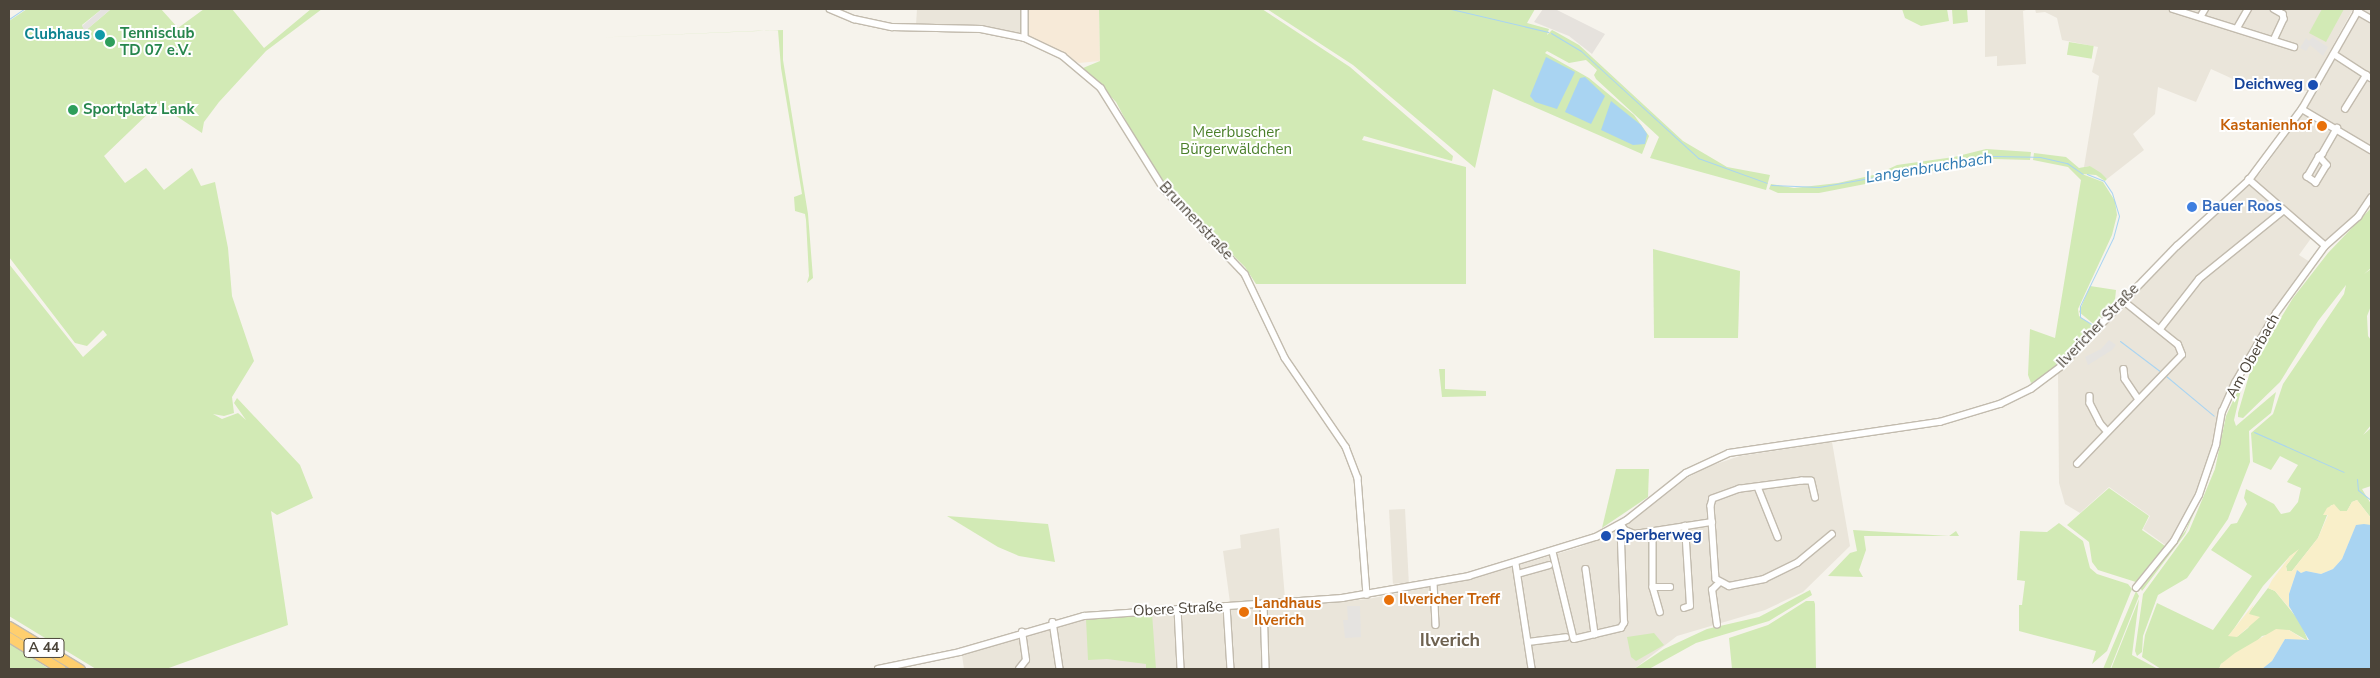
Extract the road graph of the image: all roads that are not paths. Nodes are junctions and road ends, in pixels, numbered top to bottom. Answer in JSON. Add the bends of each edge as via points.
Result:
{"nodes":[{"id":1,"x":830,"y":9,"type":"edge"},
{"id":2,"x":1025,"y":9,"type":"edge"},
{"id":3,"x":2173,"y":9,"type":"edge"},
{"id":4,"x":2204,"y":9,"type":"edge"},
{"id":5,"x":2248,"y":9,"type":"edge"},
{"id":6,"x":2274,"y":9,"type":"edge"},
{"id":7,"x":2358,"y":10,"type":"edge"},
{"id":8,"x":2200,"y":16,"type":"junction"},
{"id":9,"x":2371,"y":19,"type":"edge"},
{"id":10,"x":2237,"y":28,"type":"junction"},
{"id":11,"x":1025,"y":38,"type":"junction"},
{"id":12,"x":2274,"y":40,"type":"junction"},
{"id":13,"x":2294,"y":47,"type":"dead end"},
{"id":14,"x":2334,"y":54,"type":"junction"},
{"id":15,"x":2369,"y":77,"type":"edge"},
{"id":16,"x":2302,"y":109,"type":"junction"},
{"id":17,"x":2345,"y":109,"type":"dead end"},
{"id":18,"x":2337,"y":128,"type":"junction"},
{"id":19,"x":2371,"y":150,"type":"edge"},
{"id":20,"x":2319,"y":156,"type":"dead end"},
{"id":21,"x":2249,"y":180,"type":"junction"},
{"id":22,"x":2371,"y":198,"type":"edge"},
{"id":23,"x":2283,"y":211,"type":"junction"},
{"id":24,"x":2325,"y":246,"type":"junction"},
{"id":25,"x":2123,"y":301,"type":"junction"},
{"id":26,"x":2160,"y":329,"type":"junction"},
{"id":27,"x":2124,"y":369,"type":"dead end"},
{"id":28,"x":2090,"y":396,"type":"dead end"},
{"id":29,"x":2138,"y":398,"type":"junction"},
{"id":30,"x":2106,"y":430,"type":"junction"},
{"id":31,"x":2077,"y":464,"type":"dead end"},
{"id":32,"x":1758,"y":487,"type":"junction"},
{"id":33,"x":1814,"y":498,"type":"dead end"},
{"id":34,"x":1712,"y":522,"type":"junction"},
{"id":35,"x":1621,"y":524,"type":"junction"},
{"id":36,"x":1685,"y":526,"type":"junction"},
{"id":37,"x":1626,"y":531,"type":"junction"},
{"id":38,"x":1653,"y":532,"type":"junction"},
{"id":39,"x":1832,"y":534,"type":"dead end"},
{"id":40,"x":1596,"y":537,"type":"joint"},
{"id":41,"x":1778,"y":537,"type":"dead end"},
{"id":42,"x":1553,"y":552,"type":"junction"},
{"id":43,"x":1516,"y":564,"type":"junction"},
{"id":44,"x":1549,"y":565,"type":"dead end"},
{"id":45,"x":1586,"y":569,"type":"dead end"},
{"id":46,"x":1518,"y":574,"type":"junction"},
{"id":47,"x":1434,"y":583,"type":"junction"},
{"id":48,"x":1719,"y":583,"type":"junction"},
{"id":49,"x":1653,"y":587,"type":"junction"},
{"id":50,"x":1670,"y":587,"type":"dead end"},
{"id":51,"x":2136,"y":588,"type":"dead end"},
{"id":52,"x":1367,"y":595,"type":"junction"},
{"id":53,"x":1264,"y":604,"type":"junction"},
{"id":54,"x":1227,"y":606,"type":"junction"},
{"id":55,"x":1684,"y":608,"type":"dead end"},
{"id":56,"x":1178,"y":609,"type":"junction"},
{"id":57,"x":1660,"y":612,"type":"dead end"},
{"id":58,"x":1053,"y":622,"type":"junction"},
{"id":59,"x":1436,"y":625,"type":"dead end"},
{"id":60,"x":1718,"y":625,"type":"dead end"},
{"id":61,"x":9,"y":626,"type":"edge"},
{"id":62,"x":1022,"y":632,"type":"junction"},
{"id":63,"x":1595,"y":634,"type":"junction"},
{"id":64,"x":9,"y":637,"type":"edge"},
{"id":65,"x":1566,"y":637,"type":"dead end"},
{"id":66,"x":1528,"y":642,"type":"junction"},
{"id":67,"x":61,"y":669,"type":"edge"},
{"id":68,"x":80,"y":669,"type":"edge"},
{"id":69,"x":878,"y":669,"type":"edge"},
{"id":70,"x":1019,"y":669,"type":"edge"},
{"id":71,"x":1060,"y":669,"type":"edge"},
{"id":72,"x":1182,"y":669,"type":"edge"},
{"id":73,"x":1231,"y":669,"type":"edge"},
{"id":74,"x":1266,"y":669,"type":"edge"},
{"id":75,"x":1532,"y":669,"type":"edge"}],
"edges":[{"from":1,"to":11,"type":"street","name":"Brunnenstraße","via":[[854,19],[892,27],[981,29]]},
{"from":2,"to":11,"type":"street"},
{"from":3,"to":8,"type":"street"},
{"from":4,"to":8,"type":"street"},
{"from":5,"to":10,"type":"street"},
{"from":6,"to":12,"type":"street","via":[[2283,14],[2284,19]]},
{"from":7,"to":9,"type":"street","name":"Ilvericher Straße"},
{"from":7,"to":14,"type":"street","name":"Ilvericher Straße"},
{"from":8,"to":10,"type":"street"},
{"from":10,"to":12,"type":"street"},
{"from":11,"to":52,"type":"street","name":"Brunnenstraße","via":[[1063,56],[1101,88],[1164,189],[1245,274],[1285,358],[1342,439],[1356,470]]},
{"from":12,"to":13,"type":"street"},
{"from":14,"to":15,"type":"street"},
{"from":14,"to":16,"type":"street","name":"Ilvericher Straße"},
{"from":15,"to":17,"type":"street"},
{"from":16,"to":18,"type":"street"},
{"from":16,"to":21,"type":"street","name":"Ilvericher Straße"},
{"from":18,"to":19,"type":"street"},
{"from":18,"to":20,"type":"street"},
{"from":21,"to":23,"type":"street"},
{"from":21,"to":25,"type":"street","name":"Ilvericher Straße"},
{"from":22,"to":24,"type":"street","name":"Am Oberbach","via":[[2358,217]]},
{"from":23,"to":24,"type":"street"},
{"from":23,"to":26,"type":"street","via":[[2199,279]]},
{"from":24,"to":51,"type":"street","name":"Am Oberbach","via":[[2276,313],[2235,384],[2222,412],[2216,445],[2199,495],[2174,541]]},
{"from":25,"to":26,"type":"street"},
{"from":25,"to":35,"type":"street","name":"Ilvericher Straße","via":[[2062,366],[2032,388],[2000,404],[1940,422],[1729,453],[1686,473]]},
{"from":26,"to":29,"type":"street","via":[[2183,350],[2180,358]]},
{"from":27,"to":29,"type":"street","via":[[2125,379]]},
{"from":28,"to":30,"type":"street","via":[[2096,416]]},
{"from":29,"to":30,"type":"street"},
{"from":30,"to":31,"type":"street"},
{"from":32,"to":33,"type":"street","via":[[1811,481]]},
{"from":32,"to":34,"type":"street","via":[[1713,499]]},
{"from":32,"to":41,"type":"street"},
{"from":34,"to":36,"type":"street"},
{"from":34,"to":48,"type":"street"},
{"from":35,"to":37,"type":"street"},
{"from":35,"to":40,"type":"street","name":"Ilvericher Straße"},
{"from":36,"to":38,"type":"street"},
{"from":36,"to":55,"type":"street","via":[[1690,606]]},
{"from":37,"to":38,"type":"street","via":[[1635,534]]},
{"from":37,"to":63,"type":"street","via":[[1621,541],[1624,623],[1620,628]]},
{"from":38,"to":49,"type":"street"},
{"from":39,"to":48,"type":"street","via":[[1808,556],[1776,574],[1743,585]]},
{"from":40,"to":42,"type":"street","name":"Obere Straße"},
{"from":42,"to":43,"type":"street","name":"Obere Straße"},
{"from":42,"to":63,"type":"street","via":[[1574,639]]},
{"from":43,"to":46,"type":"street"},
{"from":43,"to":47,"type":"street","name":"Obere Straße"},
{"from":44,"to":46,"type":"street"},
{"from":45,"to":63,"type":"street"},
{"from":46,"to":66,"type":"street"},
{"from":47,"to":52,"type":"street","name":"Obere Straße"},
{"from":47,"to":59,"type":"street"},
{"from":48,"to":60,"type":"street","via":[[1712,590]]},
{"from":49,"to":50,"type":"street"},
{"from":49,"to":57,"type":"street"},
{"from":52,"to":53,"type":"street","name":"Obere Straße"},
{"from":53,"to":54,"type":"street","name":"Obere Straße"},
{"from":53,"to":74,"type":"street"},
{"from":54,"to":56,"type":"street","name":"Obere Straße"},
{"from":54,"to":73,"type":"street"},
{"from":56,"to":58,"type":"street","name":"Obere Straße","via":[[1103,613]]},
{"from":56,"to":72,"type":"street"},
{"from":58,"to":62,"type":"street","name":"Obere Straße"},
{"from":58,"to":71,"type":"street"},
{"from":61,"to":68,"type":"highway","number":"A 44"},
{"from":62,"to":69,"type":"street","name":"Obere Straße","via":[[960,652]]},
{"from":62,"to":70,"type":"street","via":[[1026,660]]},
{"from":64,"to":67,"type":"highway","number":"A 44"},
{"from":65,"to":66,"type":"street"},
{"from":66,"to":75,"type":"street"}]}
